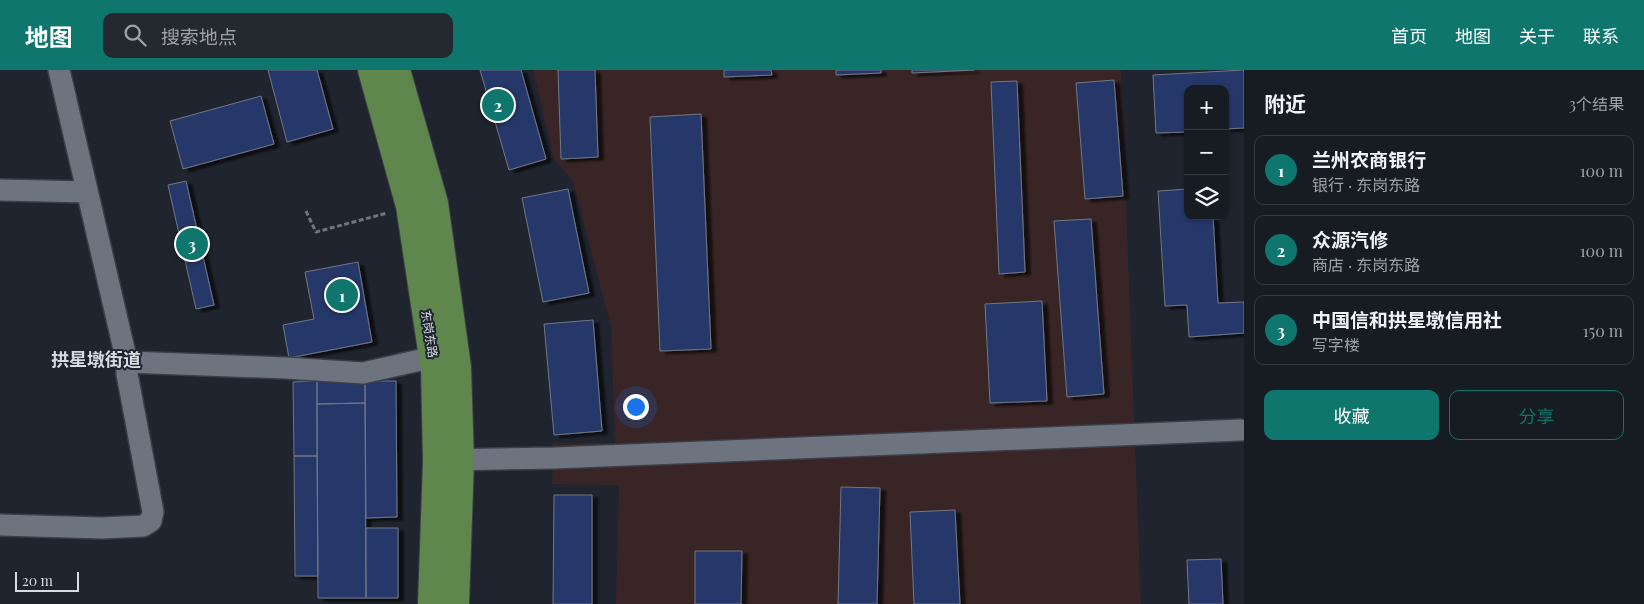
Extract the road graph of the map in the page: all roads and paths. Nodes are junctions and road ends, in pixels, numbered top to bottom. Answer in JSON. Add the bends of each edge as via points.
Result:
{"nodes":[{"id":1,"x":59,"y":70,"type":"edge"},
{"id":2,"x":372,"y":70,"type":"edge"},
{"id":3,"x":396,"y":70,"type":"edge"},
{"id":4,"x":0,"y":190,"type":"edge"},
{"id":5,"x":87,"y":192,"type":"junction"},
{"id":6,"x":410,"y":206,"type":"junction"},
{"id":7,"x":306,"y":211,"type":"dead end"},
{"id":8,"x":443,"y":354,"type":"junction"},
{"id":9,"x":127,"y":362,"type":"junction"},
{"id":10,"x":1241,"y":430,"type":"dead end"},
{"id":11,"x":448,"y":460,"type":"junction"},
{"id":12,"x":0,"y":525,"type":"edge"},
{"id":13,"x":432,"y":604,"type":"edge"},
{"id":14,"x":455,"y":604,"type":"edge"}],
"edges":[{"from":1,"to":5,"type":"street"},
{"from":2,"to":6,"type":"main road","name":"东岗东路"},
{"from":3,"to":8,"type":"main road","name":"东岗东路","via":[[434,203]]},
{"from":4,"to":5,"type":"street"},
{"from":5,"to":9,"type":"street"},
{"from":6,"to":7,"type":"path","via":[[316,232]]},
{"from":6,"to":8,"type":"main road","name":"东岗东路"},
{"from":8,"to":9,"type":"street","via":[[363,372]]},
{"from":8,"to":11,"type":"main road","name":"东岗东路","via":[[457,368]]},
{"from":9,"to":12,"type":"street","via":[[153,512],[151,521],[143,526],[102,528]]},
{"from":10,"to":11,"type":"street"},
{"from":11,"to":13,"type":"main road","name":"东岗东路"},
{"from":11,"to":14,"type":"main road","name":"东岗东路"}]}
